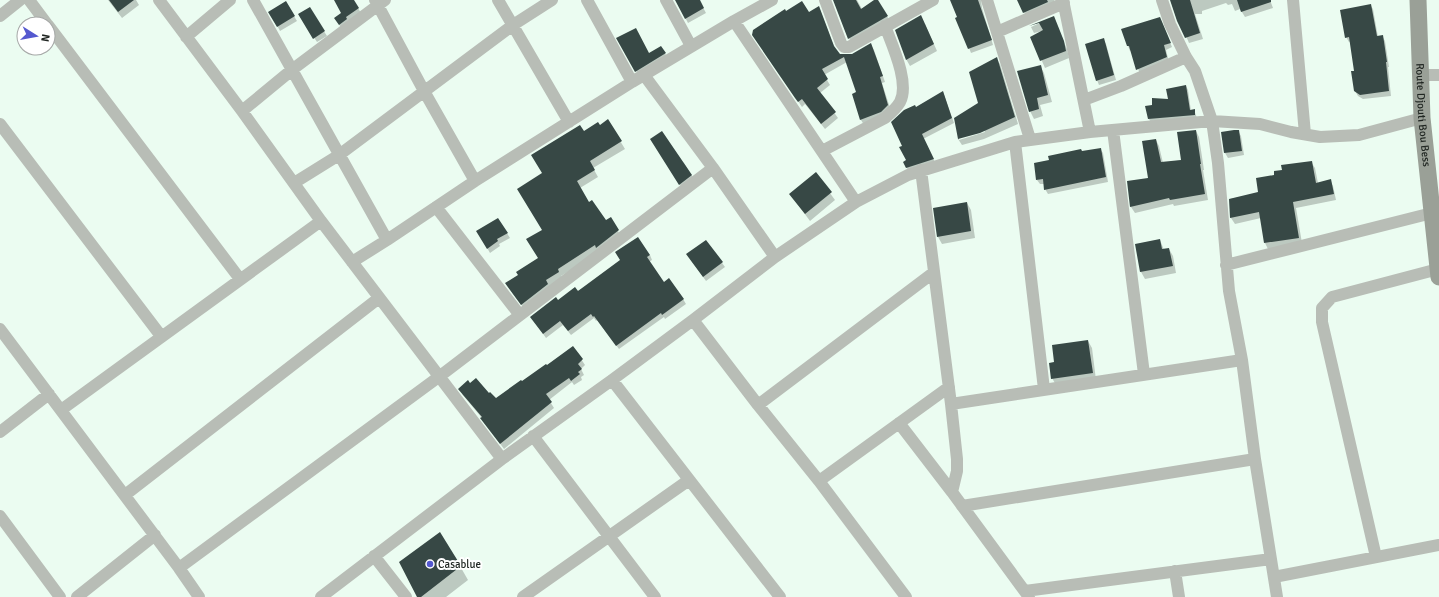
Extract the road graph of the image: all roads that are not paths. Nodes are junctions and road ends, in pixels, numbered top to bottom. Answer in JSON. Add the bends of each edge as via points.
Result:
{"nodes":[{"id":1,"x":20,"y":0,"type":"edge"},
{"id":2,"x":29,"y":0,"type":"edge"},
{"id":3,"x":159,"y":0,"type":"edge"},
{"id":4,"x":230,"y":0,"type":"edge"},
{"id":5,"x":253,"y":0,"type":"edge"},
{"id":6,"x":498,"y":0,"type":"edge"},
{"id":7,"x":552,"y":0,"type":"edge"},
{"id":8,"x":587,"y":0,"type":"edge"},
{"id":9,"x":666,"y":0,"type":"edge"},
{"id":10,"x":772,"y":0,"type":"edge"},
{"id":11,"x":825,"y":0,"type":"edge"},
{"id":12,"x":933,"y":0,"type":"edge"},
{"id":13,"x":987,"y":0,"type":"edge"},
{"id":14,"x":1162,"y":0,"type":"edge"},
{"id":15,"x":1293,"y":0,"type":"edge"},
{"id":16,"x":1418,"y":0,"type":"edge"},
{"id":17,"x":379,"y":2,"type":"edge"},
{"id":18,"x":1064,"y":2,"type":"edge"},
{"id":19,"x":754,"y":4,"type":"edge"},
{"id":20,"x":0,"y":16,"type":"edge"},
{"id":21,"x":42,"y":16,"type":"edge"},
{"id":22,"x":734,"y":21,"type":"junction"},
{"id":23,"x":513,"y":25,"type":"junction"},
{"id":24,"x":885,"y":26,"type":"junction"},
{"id":25,"x":997,"y":32,"type":"junction"},
{"id":26,"x":56,"y":35,"type":"edge"},
{"id":27,"x":186,"y":36,"type":"junction"},
{"id":28,"x":691,"y":46,"type":"junction"},
{"id":29,"x":1186,"y":57,"type":"junction"},
{"id":30,"x":293,"y":69,"type":"junction"},
{"id":31,"x":644,"y":75,"type":"junction"},
{"id":32,"x":1420,"y":75,"type":"junction"},
{"id":33,"x":1439,"y":75,"type":"edge"},
{"id":34,"x":632,"y":82,"type":"junction"},
{"id":35,"x":424,"y":91,"type":"junction"},
{"id":36,"x":1084,"y":100,"type":"junction"},
{"id":37,"x":242,"y":111,"type":"junction"},
{"id":38,"x":1422,"y":118,"type":"junction"},
{"id":39,"x":1212,"y":121,"type":"junction"},
{"id":40,"x":569,"y":122,"type":"junction"},
{"id":41,"x":0,"y":124,"type":"edge"},
{"id":42,"x":1113,"y":130,"type":"junction"},
{"id":43,"x":1090,"y":132,"type":"junction"},
{"id":44,"x":1305,"y":134,"type":"junction"},
{"id":45,"x":1030,"y":139,"type":"junction"},
{"id":46,"x":1015,"y":142,"type":"junction"},
{"id":47,"x":822,"y":151,"type":"junction"},
{"id":48,"x":339,"y":155,"type":"junction"},
{"id":49,"x":713,"y":168,"type":"junction"},
{"id":50,"x":920,"y":170,"type":"junction"},
{"id":51,"x":475,"y":181,"type":"junction"},
{"id":52,"x":294,"y":183,"type":"junction"},
{"id":53,"x":1434,"y":183,"type":"edge"},
{"id":54,"x":856,"y":202,"type":"junction"},
{"id":55,"x":436,"y":207,"type":"junction"},
{"id":56,"x":1432,"y":213,"type":"junction"},
{"id":57,"x":321,"y":221,"type":"junction"},
{"id":58,"x":387,"y":240,"type":"junction"},
{"id":59,"x":775,"y":257,"type":"junction"},
{"id":60,"x":352,"y":262,"type":"junction"},
{"id":61,"x":1226,"y":265,"type":"junction"},
{"id":62,"x":934,"y":273,"type":"junction"},
{"id":63,"x":1438,"y":273,"type":"edge"},
{"id":64,"x":240,"y":279,"type":"junction"},
{"id":65,"x":379,"y":298,"type":"junction"},
{"id":66,"x":519,"y":314,"type":"junction"},
{"id":67,"x":693,"y":320,"type":"junction"},
{"id":68,"x":0,"y":329,"type":"edge"},
{"id":69,"x":161,"y":336,"type":"junction"},
{"id":70,"x":1242,"y":360,"type":"junction"},
{"id":71,"x":1144,"y":374,"type":"junction"},
{"id":72,"x":440,"y":376,"type":"junction"},
{"id":73,"x":612,"y":380,"type":"junction"},
{"id":74,"x":949,"y":387,"type":"junction"},
{"id":75,"x":1044,"y":389,"type":"junction"},
{"id":76,"x":49,"y":394,"type":"junction"},
{"id":77,"x":951,"y":404,"type":"junction"},
{"id":78,"x":758,"y":405,"type":"junction"},
{"id":79,"x":61,"y":410,"type":"junction"},
{"id":80,"x":899,"y":423,"type":"junction"},
{"id":81,"x":0,"y":432,"type":"edge"},
{"id":82,"x":534,"y":436,"type":"junction"},
{"id":83,"x":502,"y":459,"type":"junction"},
{"id":84,"x":1255,"y":459,"type":"junction"},
{"id":85,"x":689,"y":480,"type":"junction"},
{"id":86,"x":819,"y":481,"type":"junction"},
{"id":87,"x":952,"y":492,"type":"junction"},
{"id":88,"x":124,"y":495,"type":"junction"},
{"id":89,"x":962,"y":506,"type":"junction"},
{"id":90,"x":0,"y":516,"type":"edge"},
{"id":91,"x":155,"y":535,"type":"junction"},
{"id":92,"x":609,"y":535,"type":"junction"},
{"id":93,"x":1439,"y":545,"type":"edge"},
{"id":94,"x":374,"y":556,"type":"junction"},
{"id":95,"x":1376,"y":557,"type":"junction"},
{"id":96,"x":1271,"y":559,"type":"junction"},
{"id":97,"x":179,"y":568,"type":"junction"},
{"id":98,"x":1175,"y":571,"type":"junction"},
{"id":99,"x":1274,"y":577,"type":"junction"},
{"id":100,"x":1027,"y":594,"type":"edge"},
{"id":101,"x":200,"y":596,"type":"edge"},
{"id":102,"x":527,"y":596,"type":"edge"},
{"id":103,"x":60,"y":597,"type":"edge"},
{"id":104,"x":77,"y":597,"type":"edge"},
{"id":105,"x":321,"y":597,"type":"edge"},
{"id":106,"x":406,"y":597,"type":"edge"},
{"id":107,"x":655,"y":597,"type":"edge"},
{"id":108,"x":780,"y":597,"type":"edge"},
{"id":109,"x":906,"y":597,"type":"edge"},
{"id":110,"x":1179,"y":597,"type":"edge"},
{"id":111,"x":1277,"y":597,"type":"edge"}],
"edges":[{"from":1,"to":20,"type":"street"},
{"from":2,"to":21,"type":"street"},
{"from":3,"to":27,"type":"street"},
{"from":4,"to":27,"type":"street"},
{"from":5,"to":30,"type":"street"},
{"from":6,"to":23,"type":"street"},
{"from":7,"to":23,"type":"street"},
{"from":8,"to":34,"type":"street"},
{"from":9,"to":28,"type":"street"},
{"from":10,"to":19,"type":"street"},
{"from":11,"to":24,"type":"street","via":[[844,47],[849,47]]},
{"from":12,"to":24,"type":"street"},
{"from":13,"to":25,"type":"street"},
{"from":14,"to":29,"type":"street"},
{"from":15,"to":44,"type":"street"},
{"from":16,"to":32,"type":"main road","name":"Route Djouti Bou Bess"},
{"from":17,"to":30,"type":"street"},
{"from":17,"to":35,"type":"street"},
{"from":18,"to":25,"type":"street"},
{"from":18,"to":36,"type":"street"},
{"from":19,"to":22,"type":"street"},
{"from":22,"to":28,"type":"street"},
{"from":22,"to":47,"type":"street"},
{"from":23,"to":35,"type":"street"},
{"from":23,"to":40,"type":"street"},
{"from":24,"to":47,"type":"street","via":[[899,62],[903,82],[901,101],[885,118]]},
{"from":25,"to":45,"type":"street"},
{"from":26,"to":64,"type":"street"},
{"from":27,"to":37,"type":"street"},
{"from":28,"to":31,"type":"street"},
{"from":29,"to":36,"type":"street"},
{"from":29,"to":39,"type":"street","via":[[1195,71]]},
{"from":30,"to":37,"type":"street"},
{"from":30,"to":48,"type":"street"},
{"from":31,"to":34,"type":"street"},
{"from":31,"to":49,"type":"street"},
{"from":32,"to":33,"type":"street"},
{"from":32,"to":38,"type":"main road","name":"Route Djouti Bou Bess"},
{"from":34,"to":40,"type":"street"},
{"from":35,"to":48,"type":"street"},
{"from":35,"to":51,"type":"street"},
{"from":36,"to":43,"type":"street"},
{"from":37,"to":52,"type":"street"},
{"from":38,"to":44,"type":"street","via":[[1359,135],[1320,137]]},
{"from":38,"to":53,"type":"main road","name":"Route Djouti Bou Bess"},
{"from":39,"to":42,"type":"street"},
{"from":39,"to":44,"type":"street","via":[[1260,124]]},
{"from":39,"to":61,"type":"street","via":[[1218,162]]},
{"from":40,"to":51,"type":"street"},
{"from":41,"to":69,"type":"street"},
{"from":42,"to":43,"type":"street"},
{"from":42,"to":71,"type":"street"},
{"from":43,"to":45,"type":"street"},
{"from":45,"to":46,"type":"street"},
{"from":46,"to":50,"type":"street"},
{"from":46,"to":75,"type":"street"},
{"from":47,"to":54,"type":"street"},
{"from":48,"to":52,"type":"street"},
{"from":48,"to":58,"type":"street"},
{"from":49,"to":59,"type":"street"},
{"from":49,"to":66,"type":"street"},
{"from":50,"to":54,"type":"street"},
{"from":50,"to":62,"type":"street"},
{"from":51,"to":55,"type":"street"},
{"from":52,"to":57,"type":"street"},
{"from":53,"to":56,"type":"main road","name":"Route Djouti Bou Bess"},
{"from":54,"to":59,"type":"street"},
{"from":55,"to":58,"type":"street"},
{"from":55,"to":66,"type":"street"},
{"from":56,"to":61,"type":"street"},
{"from":56,"to":63,"type":"main road","name":"Route Djouti Bou Bess"},
{"from":57,"to":60,"type":"street"},
{"from":57,"to":64,"type":"street"},
{"from":58,"to":60,"type":"street"},
{"from":59,"to":67,"type":"street"},
{"from":60,"to":65,"type":"street"},
{"from":61,"to":70,"type":"street"},
{"from":62,"to":74,"type":"street"},
{"from":62,"to":78,"type":"street"},
{"from":63,"to":95,"type":"street","via":[[1332,298],[1322,308],[1322,322]]},
{"from":64,"to":69,"type":"street"},
{"from":65,"to":72,"type":"street"},
{"from":65,"to":88,"type":"street"},
{"from":66,"to":72,"type":"street"},
{"from":67,"to":73,"type":"street"},
{"from":67,"to":78,"type":"street"},
{"from":68,"to":76,"type":"street"},
{"from":69,"to":79,"type":"street"},
{"from":70,"to":71,"type":"street"},
{"from":70,"to":84,"type":"street"},
{"from":71,"to":75,"type":"street"},
{"from":72,"to":83,"type":"street"},
{"from":72,"to":97,"type":"street"},
{"from":73,"to":82,"type":"street"},
{"from":73,"to":85,"type":"street"},
{"from":74,"to":77,"type":"street"},
{"from":74,"to":80,"type":"street"},
{"from":75,"to":77,"type":"street"},
{"from":76,"to":79,"type":"street"},
{"from":76,"to":81,"type":"street"},
{"from":77,"to":87,"type":"street","via":[[957,471]]},
{"from":78,"to":86,"type":"street"},
{"from":79,"to":88,"type":"street"},
{"from":80,"to":86,"type":"street"},
{"from":80,"to":87,"type":"street"},
{"from":82,"to":83,"type":"street"},
{"from":82,"to":92,"type":"street"},
{"from":83,"to":94,"type":"street"},
{"from":84,"to":89,"type":"street"},
{"from":84,"to":96,"type":"street"},
{"from":85,"to":92,"type":"street"},
{"from":85,"to":108,"type":"street"},
{"from":86,"to":109,"type":"street"},
{"from":87,"to":89,"type":"street"},
{"from":88,"to":91,"type":"street"},
{"from":89,"to":100,"type":"street"},
{"from":90,"to":103,"type":"street"},
{"from":91,"to":97,"type":"street"},
{"from":91,"to":104,"type":"street"},
{"from":92,"to":102,"type":"street"},
{"from":92,"to":107,"type":"street"},
{"from":93,"to":95,"type":"street"},
{"from":94,"to":105,"type":"street"},
{"from":94,"to":106,"type":"street"},
{"from":95,"to":99,"type":"street"},
{"from":96,"to":98,"type":"street"},
{"from":96,"to":99,"type":"street"},
{"from":97,"to":101,"type":"street"},
{"from":98,"to":100,"type":"street"},
{"from":98,"to":110,"type":"street"},
{"from":99,"to":111,"type":"street"}]}
